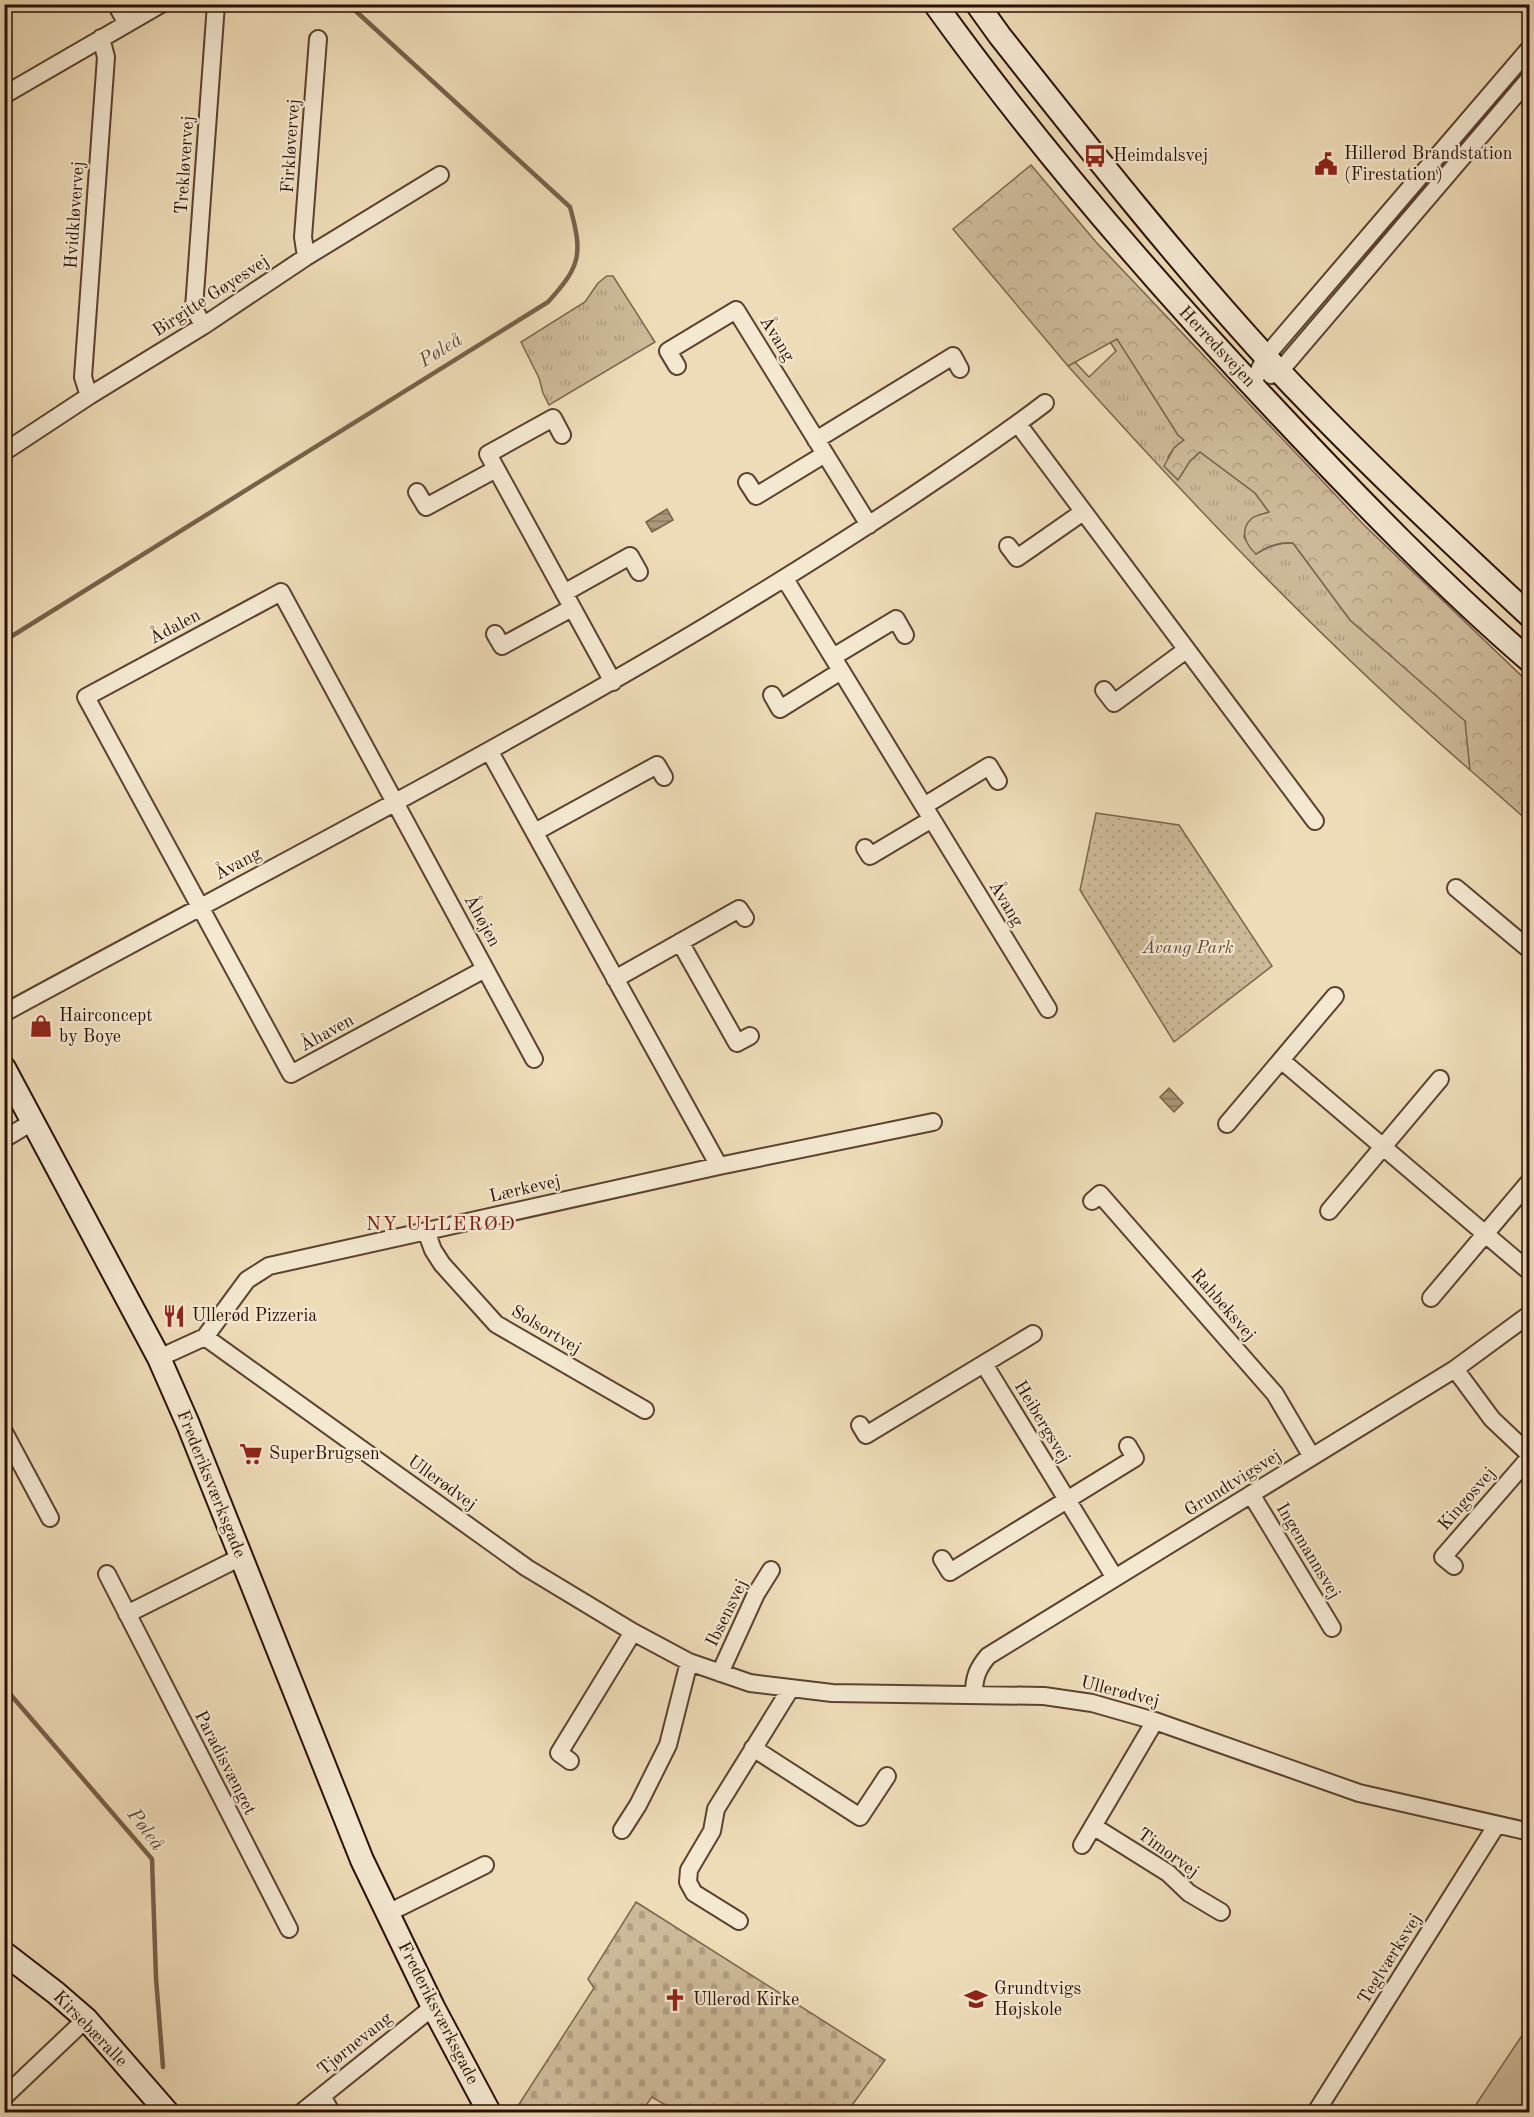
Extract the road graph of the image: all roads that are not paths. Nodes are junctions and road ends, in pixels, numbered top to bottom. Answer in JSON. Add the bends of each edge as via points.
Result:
{"nodes":[{"id":1,"x":116,"y":4,"type":"edge"},
{"id":2,"x":161,"y":4,"type":"edge"},
{"id":3,"x":216,"y":4,"type":"edge"},
{"id":4,"x":935,"y":4,"type":"edge"},
{"id":5,"x":977,"y":4,"type":"edge"},
{"id":6,"x":127,"y":24,"type":"junction"},
{"id":7,"x":101,"y":38,"type":"junction"},
{"id":8,"x":318,"y":39,"type":"dead end"},
{"id":9,"x":1530,"y":48,"type":"edge"},
{"id":10,"x":1530,"y":78,"type":"edge"},
{"id":11,"x":4,"y":95,"type":"edge"},
{"id":12,"x":440,"y":175,"type":"dead end"},
{"id":13,"x":306,"y":257,"type":"junction"},
{"id":14,"x":203,"y":326,"type":"junction"},
{"id":15,"x":1273,"y":364,"type":"junction"},
{"id":16,"x":677,"y":366,"type":"dead end"},
{"id":17,"x":960,"y":369,"type":"dead end"},
{"id":18,"x":1252,"y":385,"type":"junction"},
{"id":19,"x":88,"y":396,"type":"junction"},
{"id":20,"x":1045,"y":403,"type":"dead end"},
{"id":21,"x":1018,"y":424,"type":"junction"},
{"id":22,"x":562,"y":435,"type":"dead end"},
{"id":23,"x":820,"y":447,"type":"junction"},
{"id":24,"x":4,"y":452,"type":"edge"},
{"id":25,"x":495,"y":469,"type":"junction"},
{"id":26,"x":747,"y":482,"type":"dead end"},
{"id":27,"x":417,"y":492,"type":"dead end"},
{"id":28,"x":1083,"y":512,"type":"junction"},
{"id":29,"x":869,"y":525,"type":"junction"},
{"id":30,"x":1008,"y":546,"type":"dead end"},
{"id":31,"x":639,"y":572,"type":"dead end"},
{"id":32,"x":785,"y":579,"type":"junction"},
{"id":33,"x":568,"y":600,"type":"junction"},
{"id":34,"x":1530,"y":616,"type":"edge"},
{"id":35,"x":495,"y":634,"type":"dead end"},
{"id":36,"x":905,"y":635,"type":"dead end"},
{"id":37,"x":1186,"y":650,"type":"junction"},
{"id":38,"x":1530,"y":661,"type":"edge"},
{"id":39,"x":837,"y":664,"type":"junction"},
{"id":40,"x":613,"y":682,"type":"junction"},
{"id":41,"x":1104,"y":690,"type":"dead end"},
{"id":42,"x":772,"y":695,"type":"dead end"},
{"id":43,"x":490,"y":752,"type":"junction"},
{"id":44,"x":664,"y":777,"type":"dead end"},
{"id":45,"x":998,"y":781,"type":"dead end"},
{"id":46,"x":395,"y":802,"type":"junction"},
{"id":47,"x":928,"y":812,"type":"junction"},
{"id":48,"x":1315,"y":821,"type":"dead end"},
{"id":49,"x":535,"y":832,"type":"junction"},
{"id":50,"x":865,"y":848,"type":"dead end"},
{"id":51,"x":1456,"y":888,"type":"dead end"},
{"id":52,"x":200,"y":907,"type":"junction"},
{"id":53,"x":744,"y":918,"type":"dead end"},
{"id":54,"x":680,"y":942,"type":"junction"},
{"id":55,"x":1530,"y":950,"type":"edge"},
{"id":56,"x":486,"y":969,"type":"junction"},
{"id":57,"x":615,"y":979,"type":"junction"},
{"id":58,"x":1335,"y":996,"type":"dead end"},
{"id":59,"x":1048,"y":1009,"type":"dead end"},
{"id":60,"x":4,"y":1013,"type":"edge"},
{"id":61,"x":750,"y":1036,"type":"dead end"},
{"id":62,"x":534,"y":1059,"type":"dead end"},
{"id":63,"x":1281,"y":1060,"type":"junction"},
{"id":64,"x":4,"y":1068,"type":"edge"},
{"id":65,"x":1440,"y":1079,"type":"dead end"},
{"id":66,"x":34,"y":1121,"type":"junction"},
{"id":67,"x":933,"y":1122,"type":"dead end"},
{"id":68,"x":1227,"y":1124,"type":"dead end"},
{"id":69,"x":4,"y":1139,"type":"edge"},
{"id":70,"x":1383,"y":1147,"type":"junction"},
{"id":71,"x":719,"y":1166,"type":"junction"},
{"id":72,"x":1530,"y":1181,"type":"edge"},
{"id":73,"x":1092,"y":1201,"type":"dead end"},
{"id":74,"x":1329,"y":1211,"type":"dead end"},
{"id":75,"x":426,"y":1231,"type":"junction"},
{"id":76,"x":1485,"y":1234,"type":"junction"},
{"id":77,"x":1530,"y":1272,"type":"edge"},
{"id":78,"x":1431,"y":1298,"type":"dead end"},
{"id":79,"x":1530,"y":1314,"type":"edge"},
{"id":80,"x":1033,"y":1334,"type":"dead end"},
{"id":81,"x":205,"y":1337,"type":"junction"},
{"id":82,"x":159,"y":1358,"type":"junction"},
{"id":83,"x":984,"y":1364,"type":"junction"},
{"id":84,"x":1455,"y":1369,"type":"junction"},
{"id":85,"x":645,"y":1410,"type":"dead end"},
{"id":86,"x":860,"y":1425,"type":"dead end"},
{"id":87,"x":4,"y":1432,"type":"edge"},
{"id":88,"x":1128,"y":1446,"type":"dead end"},
{"id":89,"x":1530,"y":1456,"type":"edge"},
{"id":90,"x":1312,"y":1457,"type":"junction"},
{"id":91,"x":1251,"y":1494,"type":"junction"},
{"id":92,"x":1067,"y":1500,"type":"junction"},
{"id":93,"x":50,"y":1518,"type":"dead end"},
{"id":94,"x":241,"y":1557,"type":"junction"},
{"id":95,"x":942,"y":1560,"type":"dead end"},
{"id":96,"x":1454,"y":1566,"type":"dead end"},
{"id":97,"x":771,"y":1570,"type":"dead end"},
{"id":98,"x":106,"y":1574,"type":"dead end"},
{"id":99,"x":1115,"y":1578,"type":"junction"},
{"id":100,"x":127,"y":1614,"type":"junction"},
{"id":101,"x":1332,"y":1628,"type":"dead end"},
{"id":102,"x":633,"y":1632,"type":"junction"},
{"id":103,"x":689,"y":1662,"type":"junction"},
{"id":104,"x":720,"y":1673,"type":"junction"},
{"id":105,"x":790,"y":1688,"type":"junction"},
{"id":106,"x":974,"y":1693,"type":"junction"},
{"id":107,"x":1155,"y":1720,"type":"junction"},
{"id":108,"x":753,"y":1748,"type":"junction"},
{"id":109,"x":570,"y":1761,"type":"dead end"},
{"id":110,"x":887,"y":1776,"type":"dead end"},
{"id":111,"x":1093,"y":1826,"type":"junction"},
{"id":112,"x":1496,"y":1826,"type":"junction"},
{"id":113,"x":622,"y":1830,"type":"dead end"},
{"id":114,"x":1530,"y":1832,"type":"edge"},
{"id":115,"x":1082,"y":1845,"type":"dead end"},
{"id":116,"x":485,"y":1865,"type":"dead end"},
{"id":117,"x":1221,"y":1912,"type":"dead end"},
{"id":118,"x":388,"y":1914,"type":"junction"},
{"id":119,"x":739,"y":1921,"type":"dead end"},
{"id":120,"x":289,"y":1929,"type":"dead end"},
{"id":121,"x":4,"y":1953,"type":"edge"},
{"id":122,"x":433,"y":2007,"type":"junction"},
{"id":123,"x":86,"y":2019,"type":"junction"},
{"id":124,"x":322,"y":2096,"type":"junction"},
{"id":125,"x":4,"y":2097,"type":"edge"},
{"id":126,"x":167,"y":2112,"type":"edge"},
{"id":127,"x":302,"y":2112,"type":"edge"},
{"id":128,"x":331,"y":2112,"type":"edge"},
{"id":129,"x":489,"y":2112,"type":"edge"},
{"id":130,"x":1316,"y":2112,"type":"edge"}],
"edges":[{"from":1,"to":6,"type":"street"},
{"from":2,"to":6,"type":"street"},
{"from":3,"to":14,"type":"street","name":"Trekløvervej","via":[[194,308]]},
{"from":4,"to":18,"type":"street","name":"Herredsvejen","via":[[1040,142],[1162,288]]},
{"from":5,"to":15,"type":"street","name":"Herredsvejen","via":[[1155,230]]},
{"from":6,"to":7,"type":"street"},
{"from":7,"to":11,"type":"street"},
{"from":7,"to":19,"type":"street","name":"Hvidkløvervej","via":[[106,57],[83,377]]},
{"from":8,"to":13,"type":"street","name":"Firkløvervej","via":[[303,237]]},
{"from":9,"to":15,"type":"street"},
{"from":10,"to":15,"type":"street"},
{"from":12,"to":13,"type":"street","name":"Birgitte Gøyesvej"},
{"from":13,"to":14,"type":"street","name":"Birgitte Gøyesvej"},
{"from":14,"to":19,"type":"street","name":"Birgitte Gøyesvej"},
{"from":15,"to":18,"type":"street"},
{"from":15,"to":34,"type":"street","name":"Herredsvejen","via":[[1429,522]]},
{"from":16,"to":23,"type":"street","name":"Åvang","via":[[668,351],[736,310]]},
{"from":17,"to":23,"type":"street","via":[[953,356]]},
{"from":18,"to":38,"type":"street","name":"Herredsvejen","via":[[1369,510]]},
{"from":19,"to":24,"type":"street","name":"Birgitte Gøyesvej"},
{"from":20,"to":21,"type":"street","name":"Åvang"},
{"from":21,"to":28,"type":"street"},
{"from":21,"to":29,"type":"street","name":"Åvang"},
{"from":22,"to":25,"type":"street","via":[[553,418],[488,454]]},
{"from":23,"to":26,"type":"street","via":[[756,496]]},
{"from":23,"to":29,"type":"street","name":"Åvang"},
{"from":25,"to":27,"type":"street","via":[[426,507]]},
{"from":25,"to":33,"type":"street"},
{"from":28,"to":30,"type":"street","via":[[1017,558]]},
{"from":28,"to":37,"type":"street"},
{"from":29,"to":32,"type":"street","name":"Åvang"},
{"from":31,"to":33,"type":"street","via":[[630,556]]},
{"from":32,"to":39,"type":"street","name":"Åvang"},
{"from":32,"to":40,"type":"street","name":"Åvang"},
{"from":33,"to":35,"type":"street","via":[[502,646]]},
{"from":33,"to":40,"type":"street"},
{"from":36,"to":39,"type":"street","via":[[896,619]]},
{"from":37,"to":41,"type":"street","via":[[1114,704]]},
{"from":37,"to":48,"type":"street"},
{"from":39,"to":42,"type":"street","via":[[780,709]]},
{"from":39,"to":47,"type":"street","name":"Åvang"},
{"from":40,"to":43,"type":"street","name":"Åvang"},
{"from":43,"to":46,"type":"street","name":"Åvang"},
{"from":43,"to":49,"type":"street"},
{"from":44,"to":49,"type":"street","via":[[657,765]]},
{"from":45,"to":47,"type":"street","via":[[989,766]]},
{"from":46,"to":52,"type":"street","name":"Åvang"},
{"from":46,"to":52,"type":"street","name":"Ådalen","via":[[281,592],[86,697]]},
{"from":46,"to":56,"type":"street","name":"Åhøjen"},
{"from":47,"to":50,"type":"street","via":[[870,856]]},
{"from":47,"to":59,"type":"street","name":"Åvang"},
{"from":49,"to":57,"type":"street"},
{"from":51,"to":55,"type":"street"},
{"from":52,"to":56,"type":"street","name":"Åhaven","via":[[291,1074]]},
{"from":52,"to":60,"type":"street","name":"Åvang"},
{"from":53,"to":54,"type":"street","via":[[739,909]]},
{"from":54,"to":57,"type":"street"},
{"from":54,"to":61,"type":"street","via":[[737,1043]]},
{"from":56,"to":62,"type":"street","name":"Åhøjen"},
{"from":57,"to":71,"type":"street"},
{"from":58,"to":63,"type":"street"},
{"from":63,"to":68,"type":"street"},
{"from":63,"to":70,"type":"street"},
{"from":64,"to":66,"type":"street","name":"Frederiksværksgade"},
{"from":65,"to":70,"type":"street"},
{"from":66,"to":69,"type":"street"},
{"from":66,"to":82,"type":"street","name":"Frederiksværksgade"},
{"from":67,"to":71,"type":"street","name":"Lærkevej"},
{"from":70,"to":74,"type":"street"},
{"from":70,"to":76,"type":"street"},
{"from":71,"to":75,"type":"street","name":"Lærkevej"},
{"from":72,"to":76,"type":"street"},
{"from":73,"to":90,"type":"street","name":"Rahbeksvej","via":[[1100,1194],[1275,1394]]},
{"from":75,"to":81,"type":"street","name":"Lærkevej","via":[[269,1266],[246,1280]]},
{"from":75,"to":85,"type":"street","name":"Solsortvej","via":[[442,1264],[496,1324]]},
{"from":76,"to":77,"type":"street"},
{"from":76,"to":78,"type":"street"},
{"from":79,"to":84,"type":"street","name":"Grundtvigsvej"},
{"from":80,"to":83,"type":"street"},
{"from":81,"to":82,"type":"street","name":"Lærkevej"},
{"from":81,"to":102,"type":"street","name":"Ullerødvej","via":[[528,1568]]},
{"from":82,"to":94,"type":"street","name":"Frederiksværksgade"},
{"from":83,"to":86,"type":"street","via":[[867,1435]]},
{"from":83,"to":92,"type":"street","name":"Heibergsvej"},
{"from":84,"to":89,"type":"street","name":"Kingosvej","via":[[1492,1419]]},
{"from":84,"to":90,"type":"street","name":"Grundtvigsvej"},
{"from":87,"to":93,"type":"street"},
{"from":88,"to":92,"type":"street","via":[[1135,1458]]},
{"from":89,"to":96,"type":"street","name":"Kingosvej","via":[[1443,1557]]},
{"from":90,"to":91,"type":"street","name":"Grundtvigsvej"},
{"from":91,"to":99,"type":"street","name":"Grundtvigsvej"},
{"from":91,"to":101,"type":"street","name":"Ingemannsvej"},
{"from":92,"to":95,"type":"street","via":[[950,1572]]},
{"from":92,"to":99,"type":"street","name":"Heibergsvej"},
{"from":94,"to":100,"type":"street"},
{"from":94,"to":118,"type":"street","name":"Frederiksværksgade","via":[[362,1860]]},
{"from":97,"to":104,"type":"street","name":"Ibsensvej","via":[[756,1593]]},
{"from":98,"to":100,"type":"street","name":"Paradisvænget"},
{"from":99,"to":106,"type":"street","name":"Grundtvigsvej","via":[[988,1656],[974,1679]]},
{"from":100,"to":120,"type":"street","name":"Paradisvænget"},
{"from":102,"to":103,"type":"street","name":"Ullerødvej"},
{"from":102,"to":109,"type":"street","via":[[559,1754]]},
{"from":103,"to":104,"type":"street","name":"Ullerødvej"},
{"from":103,"to":113,"type":"street","via":[[668,1745]]},
{"from":104,"to":105,"type":"street","name":"Ullerødvej","via":[[750,1683]]},
{"from":105,"to":106,"type":"street","name":"Ullerødvej","via":[[832,1693]]},
{"from":105,"to":108,"type":"street"},
{"from":106,"to":107,"type":"street","name":"Ullerødvej","via":[[1044,1695],[1092,1702]]},
{"from":107,"to":111,"type":"street"},
{"from":107,"to":112,"type":"street","name":"Ullerødvej","via":[[1359,1793]]},
{"from":108,"to":110,"type":"street","via":[[860,1817]]},
{"from":108,"to":119,"type":"street","via":[[716,1809],[712,1831],[689,1870],[688,1882],[694,1893]]},
{"from":111,"to":115,"type":"street"},
{"from":111,"to":117,"type":"street","name":"Timorvej"},
{"from":112,"to":114,"type":"street","name":"Ullerødvej"},
{"from":112,"to":130,"type":"street","name":"Teglværksvej"},
{"from":116,"to":118,"type":"street"},
{"from":118,"to":122,"type":"street","name":"Frederiksværksgade"},
{"from":121,"to":123,"type":"street","name":"Kirsebæralle"},
{"from":122,"to":124,"type":"street","name":"Tjørnevang"},
{"from":122,"to":129,"type":"street","name":"Frederiksværksgade"},
{"from":123,"to":125,"type":"street"},
{"from":123,"to":126,"type":"street","name":"Kirsebæralle"},
{"from":124,"to":127,"type":"street","name":"Tjørnevang"},
{"from":124,"to":128,"type":"street"}]}
